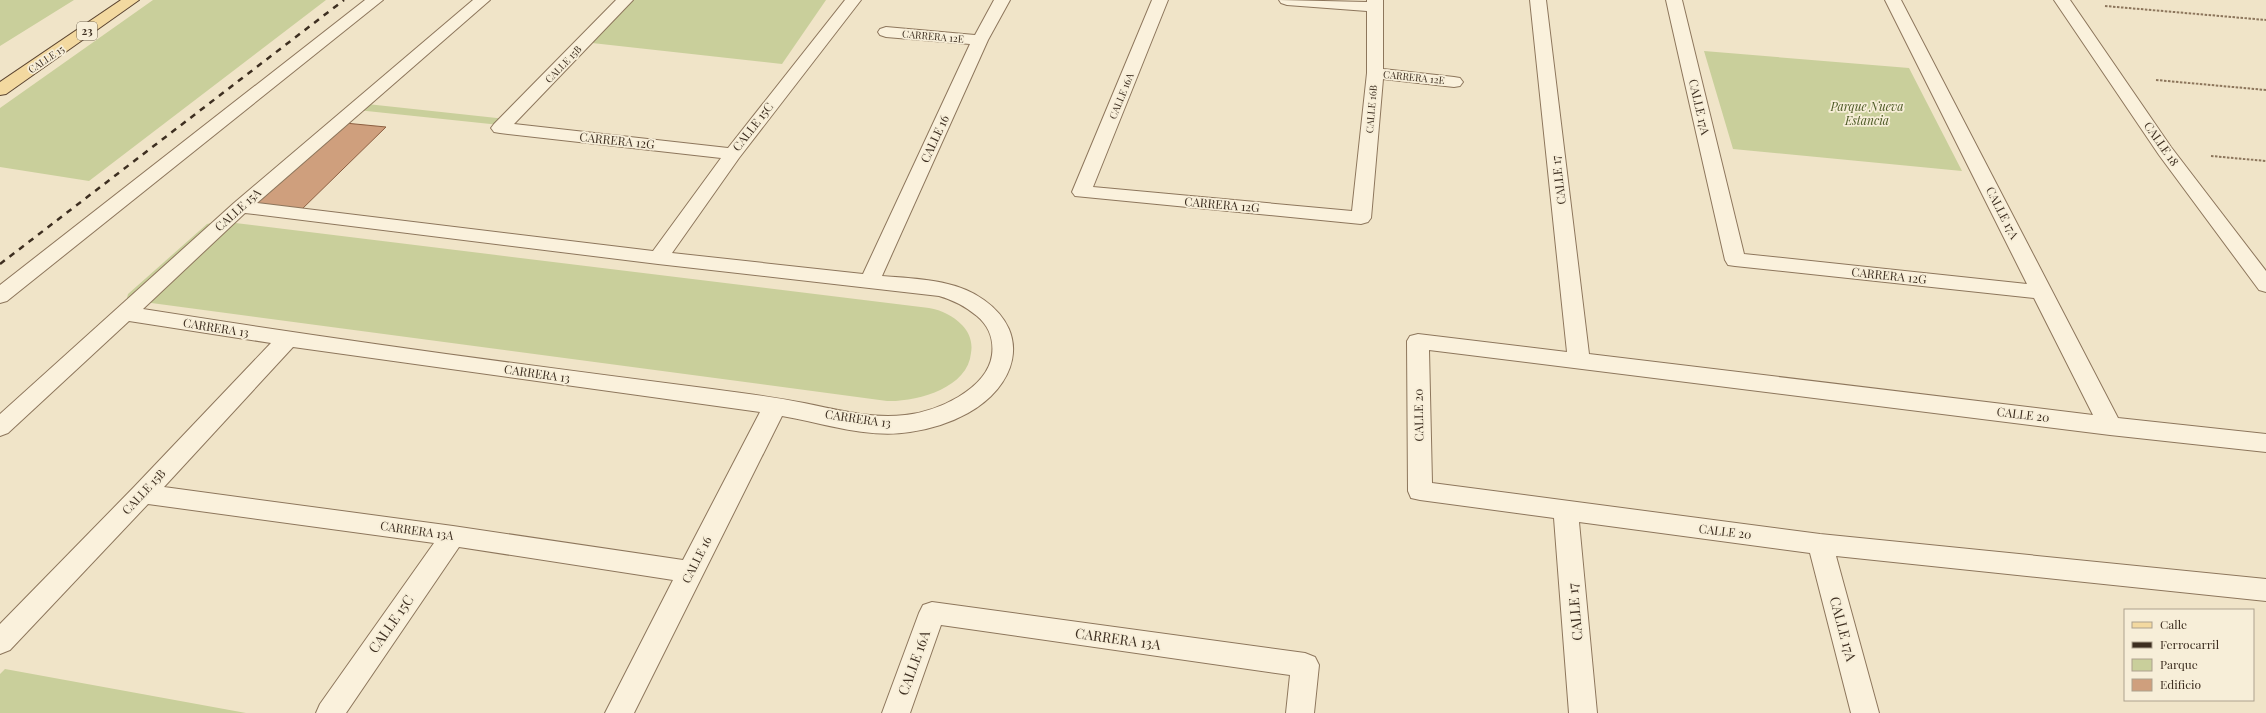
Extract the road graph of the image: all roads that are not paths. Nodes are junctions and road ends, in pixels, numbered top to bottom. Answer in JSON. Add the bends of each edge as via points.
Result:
{"nodes":[{"id":1,"x":131,"y":0,"type":"edge"},
{"id":2,"x":375,"y":0,"type":"edge"},
{"id":3,"x":482,"y":0,"type":"edge"},
{"id":4,"x":625,"y":0,"type":"edge"},
{"id":5,"x":853,"y":0,"type":"edge"},
{"id":6,"x":1002,"y":0,"type":"edge"},
{"id":7,"x":1160,"y":0,"type":"edge"},
{"id":8,"x":1287,"y":0,"type":"edge"},
{"id":9,"x":1538,"y":0,"type":"edge"},
{"id":10,"x":1674,"y":0,"type":"edge"},
{"id":11,"x":1892,"y":0,"type":"edge"},
{"id":12,"x":2062,"y":1,"type":"edge"},
{"id":13,"x":1374,"y":4,"type":"edge"},
{"id":14,"x":886,"y":32,"type":"dead end"},
{"id":15,"x":980,"y":40,"type":"junction"},
{"id":16,"x":43,"y":61,"type":"junction"},
{"id":17,"x":1375,"y":73,"type":"junction"},
{"id":18,"x":0,"y":79,"type":"edge"},
{"id":19,"x":1454,"y":82,"type":"dead end"},
{"id":20,"x":0,"y":90,"type":"edge"},
{"id":21,"x":500,"y":128,"type":"joint"},
{"id":22,"x":733,"y":154,"type":"junction"},
{"id":23,"x":1082,"y":192,"type":"joint"},
{"id":24,"x":241,"y":207,"type":"junction"},
{"id":25,"x":1361,"y":218,"type":"joint"},
{"id":26,"x":658,"y":258,"type":"junction"},
{"id":27,"x":1735,"y":260,"type":"joint"},
{"id":28,"x":2259,"y":266,"type":"edge"},
{"id":29,"x":870,"y":280,"type":"junction"},
{"id":30,"x":2266,"y":285,"type":"edge"},
{"id":31,"x":2042,"y":292,"type":"junction"},
{"id":32,"x":0,"y":296,"type":"edge"},
{"id":33,"x":125,"y":313,"type":"junction"},
{"id":34,"x":287,"y":340,"type":"junction"},
{"id":35,"x":1579,"y":360,"type":"junction"},
{"id":36,"x":775,"y":406,"type":"junction"},
{"id":37,"x":2110,"y":426,"type":"junction"},
{"id":38,"x":0,"y":427,"type":"edge"},
{"id":39,"x":2266,"y":444,"type":"edge"},
{"id":40,"x":143,"y":494,"type":"junction"},
{"id":41,"x":1566,"y":511,"type":"junction"},
{"id":42,"x":453,"y":536,"type":"junction"},
{"id":43,"x":1820,"y":544,"type":"junction"},
{"id":44,"x":691,"y":572,"type":"junction"},
{"id":45,"x":2266,"y":590,"type":"edge"},
{"id":46,"x":932,"y":614,"type":"joint"},
{"id":47,"x":0,"y":642,"type":"edge"},
{"id":48,"x":330,"y":713,"type":"edge"},
{"id":49,"x":619,"y":713,"type":"edge"},
{"id":50,"x":896,"y":713,"type":"edge"},
{"id":51,"x":1300,"y":713,"type":"edge"},
{"id":52,"x":1583,"y":713,"type":"edge"},
{"id":53,"x":1865,"y":713,"type":"edge"}],
"edges":[{"from":1,"to":16,"type":"main road","name":"CALLE 15","number":"23"},
{"from":2,"to":32,"type":"street"},
{"from":3,"to":24,"type":"street","name":"CALLE 15A"},
{"from":4,"to":21,"type":"street","name":"CALLE 15B"},
{"from":5,"to":22,"type":"street","name":"CALLE 15C"},
{"from":6,"to":15,"type":"street","name":"CALLE 16"},
{"from":7,"to":23,"type":"street","name":"CALLE 16A"},
{"from":8,"to":13,"type":"street"},
{"from":9,"to":35,"type":"street","name":"CALLE 17"},
{"from":10,"to":27,"type":"street","name":"CALLE 17A"},
{"from":11,"to":31,"type":"street","name":"CALLE 17A"},
{"from":12,"to":28,"type":"street","name":"CALLE 18","via":[[2165,151]]},
{"from":13,"to":17,"type":"street","name":"CALLE 16B"},
{"from":14,"to":15,"type":"street","name":"CARRERA 12E"},
{"from":15,"to":29,"type":"street","name":"CALLE 16"},
{"from":16,"to":18,"type":"main road"},
{"from":16,"to":20,"type":"main road","name":"CALLE 15","number":"23"},
{"from":17,"to":19,"type":"street","name":"CARRERA 12E"},
{"from":17,"to":25,"type":"street","name":"CALLE 16B"},
{"from":21,"to":22,"type":"street","name":"CARRERA 12G"},
{"from":22,"to":26,"type":"street","name":"CALLE 15C"},
{"from":23,"to":25,"type":"street","name":"CARRERA 12G"},
{"from":24,"to":26,"type":"street","name":"CARRERA 13"},
{"from":24,"to":33,"type":"street","name":"CALLE 15A"},
{"from":26,"to":29,"type":"street","name":"CARRERA 13"},
{"from":27,"to":31,"type":"street","name":"CARRERA 12G"},
{"from":28,"to":30,"type":"street","name":"CALLE 18"},
{"from":29,"to":36,"type":"street","name":"CARRERA 13","via":[[941,289],[956,293],[981,306],[990,315],[1002,335],[1002,359],[993,378],[981,392],[947,414],[903,424],[880,425]]},
{"from":31,"to":37,"type":"street","name":"CALLE 17A"},
{"from":33,"to":34,"type":"street","name":"CARRERA 13"},
{"from":33,"to":38,"type":"street","name":"CALLE 15A"},
{"from":34,"to":36,"type":"street","name":"CARRERA 13"},
{"from":34,"to":40,"type":"street","name":"CALLE 15B"},
{"from":35,"to":37,"type":"street","name":"CALLE 20"},
{"from":35,"to":41,"type":"street","name":"CALLE 20","via":[[1418,341],[1420,491]]},
{"from":36,"to":44,"type":"street","name":"CALLE 16"},
{"from":37,"to":39,"type":"street","name":"CALLE 20"},
{"from":40,"to":42,"type":"street","name":"CARRERA 13A"},
{"from":40,"to":47,"type":"street","name":"CALLE 15B"},
{"from":41,"to":43,"type":"street","name":"CALLE 20"},
{"from":41,"to":52,"type":"street","name":"CALLE 17"},
{"from":42,"to":44,"type":"street","name":"CARRERA 13A"},
{"from":42,"to":48,"type":"street","name":"CALLE 15C"},
{"from":43,"to":45,"type":"street","name":"CALLE 20"},
{"from":43,"to":53,"type":"street","name":"CALLE 17A"},
{"from":44,"to":49,"type":"street","name":"CALLE 16"},
{"from":46,"to":50,"type":"street","name":"CALLE 16A"},
{"from":46,"to":51,"type":"street","name":"CARRERA 13A","via":[[1304,665]]}]}
